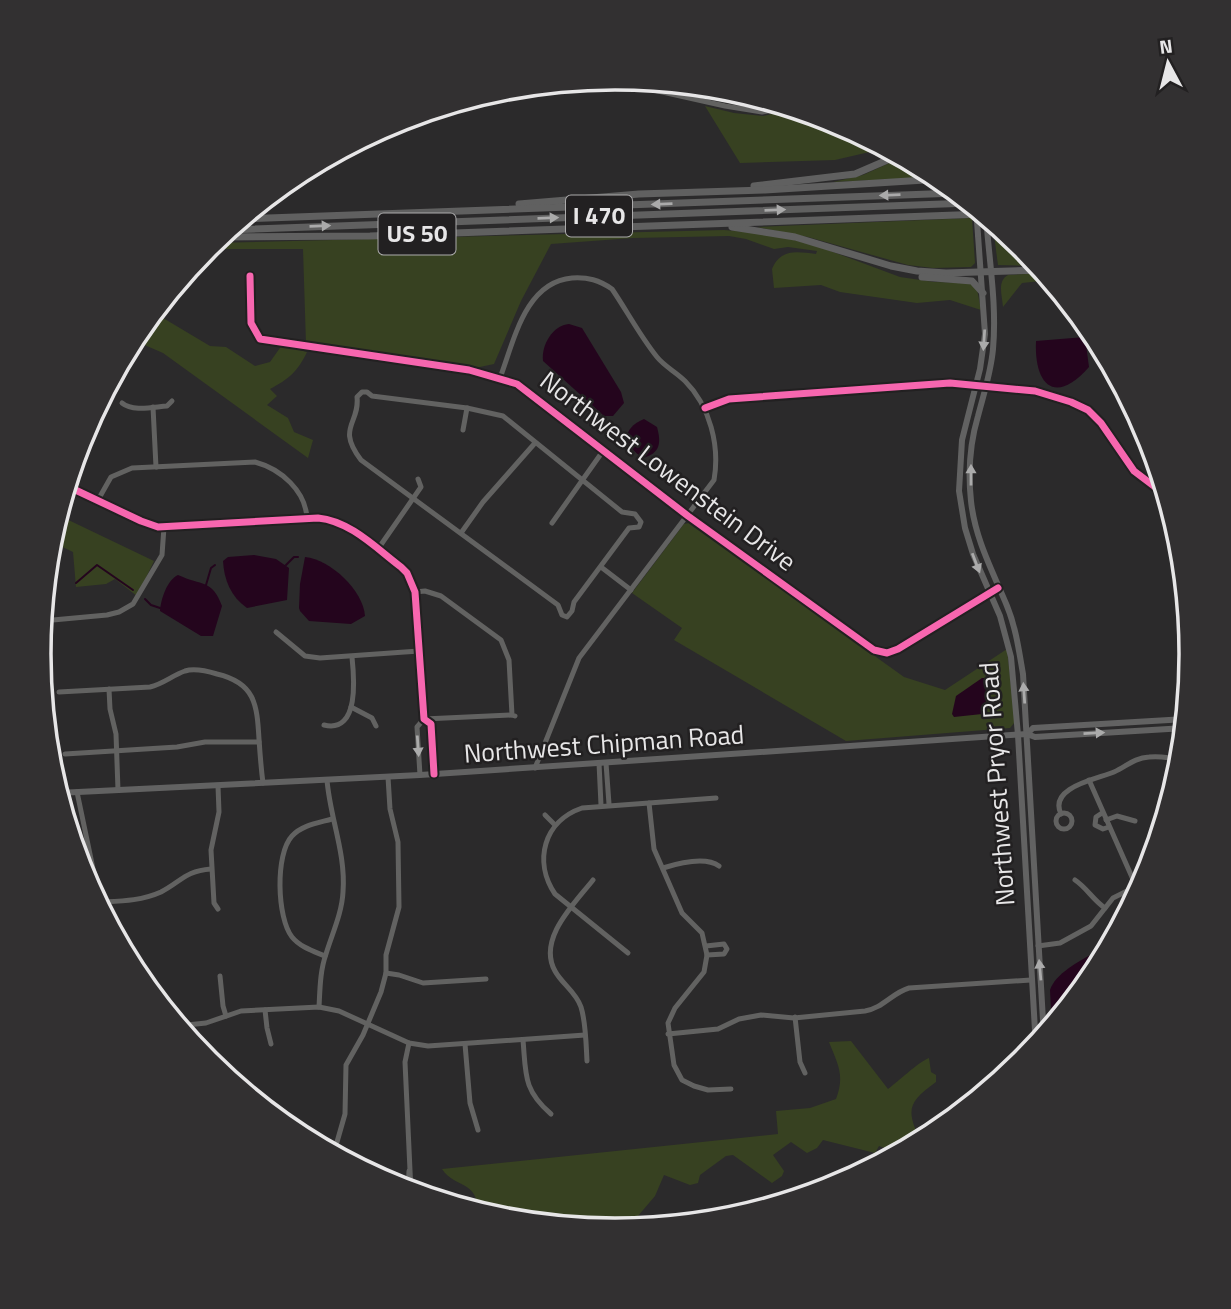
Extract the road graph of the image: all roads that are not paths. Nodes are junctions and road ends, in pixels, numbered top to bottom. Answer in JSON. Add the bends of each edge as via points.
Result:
{"nodes":[{"id":1,"x":663,"y":92,"type":"edge"},
{"id":2,"x":768,"y":111,"type":"edge"},
{"id":3,"x":888,"y":160,"type":"edge"},
{"id":4,"x":922,"y":180,"type":"edge"},
{"id":5,"x":712,"y":191,"type":"junction"},
{"id":6,"x":941,"y":194,"type":"edge"},
{"id":7,"x":956,"y":204,"type":"edge"},
{"id":8,"x":454,"y":211,"type":"junction"},
{"id":9,"x":970,"y":215,"type":"edge"},
{"id":10,"x":257,"y":218,"type":"edge"},
{"id":11,"x":977,"y":221,"type":"edge"},
{"id":12,"x":714,"y":224,"type":"junction"},
{"id":13,"x":244,"y":229,"type":"edge"},
{"id":14,"x":987,"y":229,"type":"edge"},
{"id":15,"x":236,"y":237,"type":"edge"},
{"id":16,"x":866,"y":258,"type":"junction"},
{"id":17,"x":1029,"y":271,"type":"edge"},
{"id":18,"x":981,"y":272,"type":"junction"},
{"id":19,"x":991,"y":272,"type":"junction"},
{"id":20,"x":250,"y":275,"type":"dead end"},
{"id":21,"x":983,"y":293,"type":"junction"},
{"id":22,"x":500,"y":377,"type":"junction"},
{"id":23,"x":976,"y":384,"type":"junction"},
{"id":24,"x":988,"y":387,"type":"junction"},
{"id":25,"x":172,"y":401,"type":"dead end"},
{"id":26,"x":122,"y":403,"type":"dead end"},
{"id":27,"x":153,"y":407,"type":"junction"},
{"id":28,"x":467,"y":408,"type":"junction"},
{"id":29,"x":705,"y":408,"type":"junction"},
{"id":30,"x":463,"y":430,"type":"dead end"},
{"id":31,"x":535,"y":443,"type":"junction"},
{"id":32,"x":603,"y":451,"type":"junction"},
{"id":33,"x":156,"y":467,"type":"junction"},
{"id":34,"x":418,"y":479,"type":"dead end"},
{"id":35,"x":583,"y":481,"type":"junction"},
{"id":36,"x":1154,"y":486,"type":"edge"},
{"id":37,"x":76,"y":490,"type":"edge"},
{"id":38,"x":414,"y":499,"type":"junction"},
{"id":39,"x":98,"y":500,"type":"junction"},
{"id":40,"x":688,"y":516,"type":"junction"},
{"id":41,"x":307,"y":519,"type":"junction"},
{"id":42,"x":552,"y":523,"type":"dead end"},
{"id":43,"x":164,"y":527,"type":"junction"},
{"id":44,"x":461,"y":533,"type":"junction"},
{"id":45,"x":378,"y":550,"type":"junction"},
{"id":46,"x":601,"y":567,"type":"junction"},
{"id":47,"x":998,"y":588,"type":"junction"},
{"id":48,"x":631,"y":590,"type":"junction"},
{"id":49,"x":415,"y":592,"type":"junction"},
{"id":50,"x":989,"y":592,"type":"junction"},
{"id":51,"x":52,"y":619,"type":"edge"},
{"id":52,"x":276,"y":632,"type":"dead end"},
{"id":53,"x":419,"y":651,"type":"junction"},
{"id":54,"x":352,"y":657,"type":"junction"},
{"id":55,"x":109,"y":689,"type":"junction"},
{"id":56,"x":60,"y":692,"type":"dead end"},
{"id":57,"x":351,"y":707,"type":"junction"},
{"id":58,"x":424,"y":719,"type":"junction"},
{"id":59,"x":1176,"y":720,"type":"edge"},
{"id":60,"x":1133,"y":722,"type":"junction"},
{"id":61,"x":324,"y":725,"type":"dead end"},
{"id":62,"x":376,"y":726,"type":"dead end"},
{"id":63,"x":1175,"y":729,"type":"edge"},
{"id":64,"x":1116,"y":732,"type":"junction"},
{"id":65,"x":1018,"y":734,"type":"junction"},
{"id":66,"x":1027,"y":734,"type":"junction"},
{"id":67,"x":259,"y":742,"type":"junction"},
{"id":68,"x":115,"y":750,"type":"junction"},
{"id":69,"x":65,"y":754,"type":"dead end"},
{"id":70,"x":1170,"y":758,"type":"edge"},
{"id":71,"x":602,"y":763,"type":"junction"},
{"id":72,"x":535,"y":768,"type":"junction"},
{"id":73,"x":434,"y":774,"type":"junction"},
{"id":74,"x":420,"y":775,"type":"junction"},
{"id":75,"x":388,"y":777,"type":"junction"},
{"id":76,"x":327,"y":780,"type":"junction"},
{"id":77,"x":1089,"y":780,"type":"junction"},
{"id":78,"x":263,"y":783,"type":"junction"},
{"id":79,"x":218,"y":786,"type":"junction"},
{"id":80,"x":118,"y":790,"type":"junction"},
{"id":81,"x":68,"y":792,"type":"edge"},
{"id":82,"x":77,"y":792,"type":"junction"},
{"id":83,"x":716,"y":798,"type":"dead end"},
{"id":84,"x":649,"y":803,"type":"junction"},
{"id":85,"x":609,"y":804,"type":"junction"},
{"id":86,"x":601,"y":805,"type":"junction"},
{"id":87,"x":1102,"y":813,"type":"junction"},
{"id":88,"x":1061,"y":814,"type":"dead end"},
{"id":89,"x":545,"y":815,"type":"dead end"},
{"id":90,"x":332,"y":819,"type":"junction"},
{"id":91,"x":1106,"y":820,"type":"junction"},
{"id":92,"x":1135,"y":821,"type":"dead end"},
{"id":93,"x":555,"y":825,"type":"junction"},
{"id":94,"x":1109,"y":827,"type":"junction"},
{"id":95,"x":91,"y":863,"type":"edge"},
{"id":96,"x":719,"y":866,"type":"dead end"},
{"id":97,"x":663,"y":868,"type":"junction"},
{"id":98,"x":211,"y":869,"type":"junction"},
{"id":99,"x":593,"y":880,"type":"dead end"},
{"id":100,"x":1075,"y":880,"type":"dead end"},
{"id":101,"x":1133,"y":880,"type":"edge"},
{"id":102,"x":1128,"y":890,"type":"edge"},
{"id":103,"x":1026,"y":894,"type":"junction"},
{"id":104,"x":109,"y":903,"type":"edge"},
{"id":105,"x":571,"y":908,"type":"junction"},
{"id":106,"x":1105,"y":908,"type":"junction"},
{"id":107,"x":218,"y":909,"type":"dead end"},
{"id":108,"x":1037,"y":925,"type":"junction"},
{"id":109,"x":706,"y":946,"type":"junction"},
{"id":110,"x":1038,"y":946,"type":"junction"},
{"id":111,"x":628,"y":953,"type":"dead end"},
{"id":112,"x":707,"y":955,"type":"junction"},
{"id":113,"x":325,"y":956,"type":"junction"},
{"id":114,"x":386,"y":973,"type":"junction"},
{"id":115,"x":220,"y":976,"type":"dead end"},
{"id":116,"x":486,"y":979,"type":"dead end"},
{"id":117,"x":1031,"y":980,"type":"junction"},
{"id":118,"x":319,"y":1007,"type":"junction"},
{"id":119,"x":265,"y":1010,"type":"junction"},
{"id":120,"x":226,"y":1016,"type":"junction"},
{"id":121,"x":796,"y":1017,"type":"junction"},
{"id":122,"x":368,"y":1023,"type":"junction"},
{"id":123,"x":1043,"y":1023,"type":"edge"},
{"id":124,"x":189,"y":1025,"type":"edge"},
{"id":125,"x":1035,"y":1033,"type":"edge"},
{"id":126,"x":668,"y":1034,"type":"junction"},
{"id":127,"x":585,"y":1035,"type":"junction"},
{"id":128,"x":523,"y":1040,"type":"junction"},
{"id":129,"x":409,"y":1043,"type":"junction"},
{"id":130,"x":271,"y":1044,"type":"dead end"},
{"id":131,"x":465,"y":1044,"type":"junction"},
{"id":132,"x":587,"y":1061,"type":"dead end"},
{"id":133,"x":805,"y":1073,"type":"dead end"},
{"id":134,"x":682,"y":1080,"type":"junction"},
{"id":135,"x":676,"y":1087,"type":"dead end"},
{"id":136,"x":731,"y":1089,"type":"dead end"},
{"id":137,"x":551,"y":1114,"type":"dead end"},
{"id":138,"x":478,"y":1130,"type":"dead end"},
{"id":139,"x":337,"y":1142,"type":"dead end"},
{"id":140,"x":409,"y":1180,"type":"edge"}],
"edges":[{"from":1,"to":2,"type":"street"},
{"from":3,"to":5,"type":"highway","via":[[855,174]]},
{"from":4,"to":5,"type":"highway"},
{"from":5,"to":8,"type":"highway"},
{"from":6,"to":8,"type":"highway","number":"I 470","one_way":true},
{"from":13,"to":7,"type":"highway","number":"I 470","one_way":true},
{"from":8,"to":10,"type":"highway","number":"I 470"},
{"from":9,"to":12,"type":"highway","number":"US 50"},
{"from":11,"to":18,"type":"main road","name":"Northwest Pryor Road","bridge":true},
{"from":12,"to":15,"type":"highway","number":"US 50"},
{"from":12,"to":16,"type":"highway","via":[[795,237]]},
{"from":14,"to":19,"type":"main road","name":"Northwest Pryor Road"},
{"from":16,"to":18,"type":"highway","via":[[917,271]]},
{"from":16,"to":21,"type":"highway","via":[[921,277],[972,281]]},
{"from":17,"to":19,"type":"highway"},
{"from":18,"to":19,"type":"highway"},
{"from":18,"to":21,"type":"main road","name":"Northwest Pryor Road"},
{"from":19,"to":24,"type":"main road","name":"Northwest Pryor Road","via":[[994,328]]},
{"from":20,"to":22,"type":"street","name":"Northwest Lowenstein Drive","via":[[251,323],[260,339]]},
{"from":21,"to":23,"type":"main road","name":"Northwest Pryor Road","one_way":true,"via":[[985,334]]},
{"from":22,"to":29,"type":"street","via":[[528,306],[540,291],[565,278],[583,277],[602,281],[612,289],[659,359],[684,380]]},
{"from":22,"to":32,"type":"street","name":"Northwest Lowenstein Drive","via":[[525,389]]},
{"from":23,"to":24,"type":"street"},
{"from":23,"to":29,"type":"street","via":[[773,395],[729,399]]},
{"from":23,"to":50,"type":"main road","name":"Northwest Pryor Road","one_way":true,"via":[[962,440],[960,491],[972,554]]},
{"from":24,"to":36,"type":"street","via":[[1035,391],[1082,406],[1101,423],[1134,471]]},
{"from":47,"to":24,"type":"main road","name":"Northwest Pryor Road","one_way":true,"via":[[971,502],[972,444]]},
{"from":25,"to":27,"type":"street"},
{"from":26,"to":27,"type":"street","via":[[128,408]]},
{"from":27,"to":33,"type":"street"},
{"from":28,"to":30,"type":"street"},
{"from":28,"to":31,"type":"street","via":[[503,416]]},
{"from":28,"to":38,"type":"street","via":[[367,392],[357,397],[349,432],[356,453]]},
{"from":29,"to":40,"type":"street","via":[[717,461],[714,480]]},
{"from":31,"to":35,"type":"street"},
{"from":31,"to":44,"type":"street"},
{"from":32,"to":35,"type":"street"},
{"from":32,"to":40,"type":"street","name":"Northwest Lowenstein Drive"},
{"from":33,"to":39,"type":"street","via":[[117,474]]},
{"from":33,"to":41,"type":"street","via":[[261,464],[299,491]]},
{"from":34,"to":38,"type":"street","via":[[421,487]]},
{"from":35,"to":42,"type":"street"},
{"from":35,"to":46,"type":"street","via":[[622,512],[639,516],[641,522],[639,527],[629,528]]},
{"from":37,"to":39,"type":"street"},
{"from":38,"to":44,"type":"street"},
{"from":38,"to":45,"type":"street"},
{"from":39,"to":43,"type":"street"},
{"from":40,"to":48,"type":"street"},
{"from":40,"to":50,"type":"street","name":"Northwest Lowenstein Drive","via":[[874,650],[887,653],[898,649]]},
{"from":41,"to":43,"type":"street"},
{"from":41,"to":45,"type":"street","via":[[340,522]]},
{"from":43,"to":51,"type":"street","via":[[162,555],[133,604],[107,615]]},
{"from":44,"to":46,"type":"street","via":[[558,604],[567,617]]},
{"from":45,"to":49,"type":"street","via":[[407,573]]},
{"from":46,"to":48,"type":"street"},
{"from":47,"to":50,"type":"street","name":"Northwest Lowenstein Drive"},
{"from":66,"to":47,"type":"main road","name":"Northwest Pryor Road","one_way":true,"via":[[1019,647]]},
{"from":48,"to":72,"type":"street","via":[[579,658]]},
{"from":49,"to":53,"type":"street"},
{"from":49,"to":58,"type":"street","via":[[441,596],[501,640],[509,660],[513,715]]},
{"from":50,"to":65,"type":"main road","name":"Northwest Pryor Road","via":[[1011,657]]},
{"from":52,"to":54,"type":"street","via":[[305,656]]},
{"from":53,"to":54,"type":"street"},
{"from":53,"to":58,"type":"street"},
{"from":54,"to":57,"type":"street","via":[[355,698]]},
{"from":55,"to":56,"type":"street"},
{"from":55,"to":67,"type":"street","via":[[150,687],[195,670],[228,676],[255,701]]},
{"from":55,"to":68,"type":"street"},
{"from":57,"to":61,"type":"street","via":[[340,723]]},
{"from":57,"to":62,"type":"street","via":[[372,718]]},
{"from":58,"to":73,"type":"street","via":[[431,724]]},
{"from":58,"to":74,"type":"street","one_way":true,"via":[[417,727]]},
{"from":59,"to":60,"type":"main road","name":"Northwest Chipman Road"},
{"from":60,"to":64,"type":"main road"},
{"from":60,"to":66,"type":"main road","name":"Northwest Chipman Road","via":[[1033,729]]},
{"from":63,"to":64,"type":"main road","name":"Northwest Chipman Road"},
{"from":66,"to":64,"type":"main road","name":"Northwest Chipman Road","one_way":true},
{"from":65,"to":66,"type":"main road","name":"Northwest Chipman Road"},
{"from":65,"to":71,"type":"main road","name":"Northwest Chipman Road"},
{"from":65,"to":103,"type":"main road","name":"Northwest Pryor Road"},
{"from":66,"to":108,"type":"main road","name":"Northwest Pryor Road"},
{"from":67,"to":68,"type":"street"},
{"from":67,"to":78,"type":"street"},
{"from":68,"to":69,"type":"street"},
{"from":68,"to":80,"type":"street"},
{"from":70,"to":77,"type":"street","via":[[1131,760]]},
{"from":71,"to":72,"type":"main road","name":"Northwest Chipman Road"},
{"from":71,"to":85,"type":"street"},
{"from":71,"to":86,"type":"street"},
{"from":72,"to":73,"type":"main road","name":"Northwest Chipman Road"},
{"from":73,"to":74,"type":"main road","name":"Northwest Chipman Road"},
{"from":74,"to":75,"type":"main road","name":"Northwest Chipman Road"},
{"from":75,"to":76,"type":"main road","name":"Northwest Chipman Road"},
{"from":75,"to":114,"type":"street","via":[[401,895]]},
{"from":76,"to":78,"type":"main road","name":"Northwest Chipman Road"},
{"from":76,"to":90,"type":"street"},
{"from":77,"to":87,"type":"street"},
{"from":77,"to":88,"type":"street","via":[[1059,800]]},
{"from":78,"to":79,"type":"main road","name":"Northwest Chipman Road"},
{"from":79,"to":80,"type":"main road","name":"Northwest Chipman Road"},
{"from":79,"to":98,"type":"street"},
{"from":80,"to":82,"type":"main road","name":"Northwest Chipman Road"},
{"from":81,"to":82,"type":"main road","name":"Northwest Chipman Road"},
{"from":82,"to":95,"type":"street"},
{"from":83,"to":84,"type":"street"},
{"from":84,"to":85,"type":"street"},
{"from":84,"to":97,"type":"street","via":[[652,840]]},
{"from":85,"to":86,"type":"street"},
{"from":86,"to":93,"type":"street","via":[[576,810]]},
{"from":87,"to":91,"type":"street"},
{"from":87,"to":94,"type":"street","via":[[1095,825]]},
{"from":89,"to":93,"type":"street"},
{"from":90,"to":113,"type":"street","via":[[341,852],[343,895]]},
{"from":90,"to":113,"type":"street","via":[[296,833],[280,863],[286,928],[299,944]]},
{"from":91,"to":92,"type":"street","via":[[1117,816]]},
{"from":91,"to":94,"type":"street"},
{"from":93,"to":105,"type":"street","via":[[546,840],[544,867],[555,894]]},
{"from":94,"to":101,"type":"street"},
{"from":96,"to":97,"type":"street","via":[[707,861]]},
{"from":97,"to":109,"type":"street","via":[[682,913],[702,933]]},
{"from":98,"to":104,"type":"street","via":[[190,872],[172,886],[137,900]]},
{"from":98,"to":107,"type":"street"},
{"from":99,"to":105,"type":"street"},
{"from":100,"to":106,"type":"street"},
{"from":102,"to":106,"type":"street"},
{"from":103,"to":108,"type":"main road"},
{"from":103,"to":117,"type":"main road","name":"Northwest Pryor Road"},
{"from":105,"to":111,"type":"street"},
{"from":105,"to":127,"type":"street","via":[[556,933],[551,957],[554,970],[580,1005]]},
{"from":106,"to":110,"type":"street","via":[[1091,926],[1066,940]]},
{"from":108,"to":110,"type":"main road","name":"Northwest Pryor Road"},
{"from":109,"to":112,"type":"street"},
{"from":109,"to":112,"type":"street","via":[[724,944],[727,949],[724,954]]},
{"from":123,"to":110,"type":"main road","name":"Northwest Pryor Road","one_way":true},
{"from":112,"to":126,"type":"street","via":[[704,972],[671,1016]]},
{"from":113,"to":118,"type":"street"},
{"from":114,"to":116,"type":"street","via":[[423,983]]},
{"from":114,"to":122,"type":"street"},
{"from":115,"to":120,"type":"street"},
{"from":117,"to":121,"type":"street","via":[[909,988],[873,1010]]},
{"from":117,"to":125,"type":"main road","name":"Northwest Pryor Road"},
{"from":118,"to":119,"type":"street"},
{"from":118,"to":122,"type":"street"},
{"from":119,"to":120,"type":"street"},
{"from":119,"to":130,"type":"street"},
{"from":120,"to":124,"type":"street"},
{"from":121,"to":126,"type":"street","via":[[745,1017],[718,1029]]},
{"from":121,"to":133,"type":"street"},
{"from":122,"to":129,"type":"street"},
{"from":122,"to":139,"type":"street","via":[[346,1065],[345,1114]]},
{"from":126,"to":134,"type":"street"},
{"from":127,"to":128,"type":"street"},
{"from":127,"to":132,"type":"street"},
{"from":128,"to":131,"type":"street"},
{"from":128,"to":137,"type":"street","via":[[529,1089]]},
{"from":129,"to":131,"type":"street"},
{"from":129,"to":140,"type":"street","via":[[405,1062]]},
{"from":131,"to":138,"type":"street","via":[[470,1102]]},
{"from":134,"to":135,"type":"street"},
{"from":134,"to":136,"type":"street","via":[[709,1090]]}]}
